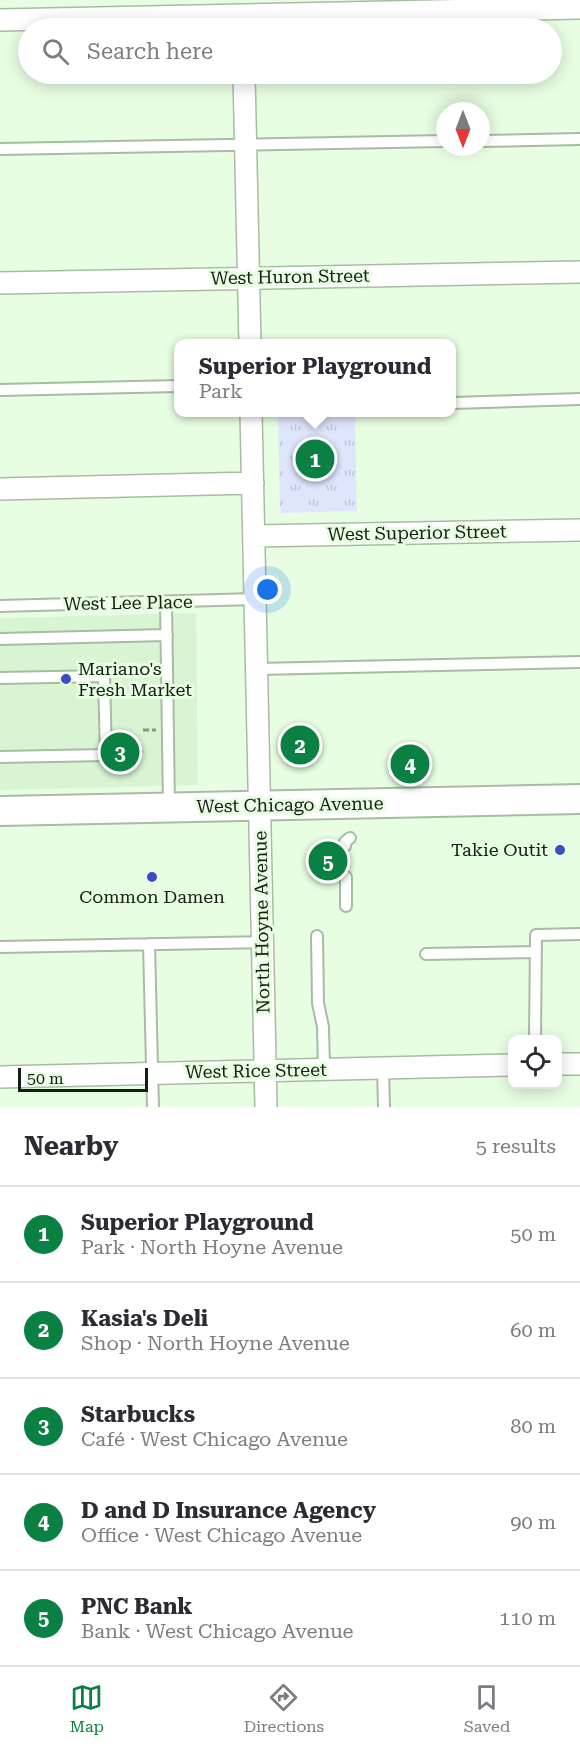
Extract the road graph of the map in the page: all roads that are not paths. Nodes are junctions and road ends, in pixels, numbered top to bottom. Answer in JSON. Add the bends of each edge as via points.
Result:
{"nodes":[{"id":1,"x":580,"y":8,"type":"edge"},
{"id":2,"x":243,"y":14,"type":"edge"},
{"id":3,"x":81,"y":18,"type":"edge"},
{"id":4,"x":0,"y":20,"type":"edge"},
{"id":5,"x":18,"y":20,"type":"edge"},
{"id":6,"x":244,"y":84,"type":"edge"},
{"id":7,"x":580,"y":139,"type":"edge"},
{"id":8,"x":436,"y":141,"type":"edge"},
{"id":9,"x":490,"y":141,"type":"edge"},
{"id":10,"x":245,"y":145,"type":"junction"},
{"id":11,"x":0,"y":149,"type":"edge"},
{"id":12,"x":580,"y":272,"type":"edge"},
{"id":13,"x":248,"y":277,"type":"junction"},
{"id":14,"x":0,"y":283,"type":"edge"},
{"id":15,"x":250,"y":339,"type":"edge"},
{"id":16,"x":174,"y":386,"type":"edge"},
{"id":17,"x":0,"y":390,"type":"edge"},
{"id":18,"x":580,"y":399,"type":"edge"},
{"id":19,"x":456,"y":403,"type":"edge"},
{"id":20,"x":251,"y":417,"type":"edge"},
{"id":21,"x":253,"y":483,"type":"junction"},
{"id":22,"x":0,"y":489,"type":"edge"},
{"id":23,"x":580,"y":530,"type":"edge"},
{"id":24,"x":254,"y":536,"type":"junction"},
{"id":25,"x":255,"y":599,"type":"junction"},
{"id":26,"x":166,"y":602,"type":"junction"},
{"id":27,"x":0,"y":606,"type":"edge"},
{"id":28,"x":167,"y":635,"type":"junction"},
{"id":29,"x":0,"y":639,"type":"edge"},
{"id":30,"x":580,"y":662,"type":"edge"},
{"id":31,"x":257,"y":669,"type":"junction"},
{"id":32,"x":0,"y":678,"type":"edge"},
{"id":33,"x":0,"y":757,"type":"edge"},
{"id":34,"x":580,"y":799,"type":"edge"},
{"id":35,"x":260,"y":805,"type":"junction"},
{"id":36,"x":169,"y":807,"type":"junction"},
{"id":37,"x":0,"y":811,"type":"edge"},
{"id":38,"x":346,"y":876,"type":"dead end"},
{"id":39,"x":346,"y":906,"type":"dead end"},
{"id":40,"x":580,"y":934,"type":"edge"},
{"id":41,"x":317,"y":936,"type":"dead end"},
{"id":42,"x":263,"y":942,"type":"junction"},
{"id":43,"x":149,"y":944,"type":"junction"},
{"id":44,"x":0,"y":947,"type":"edge"},
{"id":45,"x":536,"y":952,"type":"junction"},
{"id":46,"x":426,"y":954,"type":"dead end"},
{"id":47,"x":535,"y":1035,"type":"edge"},
{"id":48,"x":562,"y":1064,"type":"edge"},
{"id":49,"x":580,"y":1064,"type":"edge"},
{"id":50,"x":508,"y":1065,"type":"edge"},
{"id":51,"x":383,"y":1068,"type":"junction"},
{"id":52,"x":324,"y":1069,"type":"junction"},
{"id":53,"x":266,"y":1071,"type":"junction"},
{"id":54,"x":153,"y":1073,"type":"junction"},
{"id":55,"x":0,"y":1077,"type":"edge"},
{"id":56,"x":153,"y":1107,"type":"edge"},
{"id":57,"x":267,"y":1107,"type":"edge"},
{"id":58,"x":384,"y":1107,"type":"edge"}],
"edges":[{"from":1,"to":2,"type":"street"},
{"from":2,"to":3,"type":"street"},
{"from":4,"to":5,"type":"street"},
{"from":6,"to":10,"type":"street"},
{"from":7,"to":9,"type":"lane"},
{"from":8,"to":10,"type":"lane"},
{"from":10,"to":11,"type":"lane"},
{"from":10,"to":13,"type":"street"},
{"from":12,"to":13,"type":"street","name":"West Huron Street"},
{"from":13,"to":14,"type":"street","name":"West Huron Street"},
{"from":13,"to":15,"type":"street"},
{"from":16,"to":17,"type":"lane"},
{"from":18,"to":19,"type":"lane"},
{"from":20,"to":21,"type":"street","name":"North Hoyne Avenue"},
{"from":21,"to":22,"type":"street"},
{"from":21,"to":24,"type":"street","name":"North Hoyne Avenue"},
{"from":23,"to":24,"type":"street","name":"West Superior Street"},
{"from":24,"to":25,"type":"street","name":"North Hoyne Avenue"},
{"from":25,"to":26,"type":"lane","name":"West Lee Place"},
{"from":25,"to":31,"type":"street","name":"North Hoyne Avenue"},
{"from":26,"to":27,"type":"lane","name":"West Lee Place"},
{"from":26,"to":28,"type":"lane"},
{"from":28,"to":29,"type":"lane"},
{"from":28,"to":36,"type":"lane"},
{"from":30,"to":31,"type":"lane"},
{"from":31,"to":35,"type":"street","name":"North Hoyne Avenue"},
{"from":32,"to":33,"type":"lane","via":[[104,676],[106,755]]},
{"from":34,"to":35,"type":"main road","name":"West Chicago Avenue"},
{"from":35,"to":36,"type":"main road","name":"West Chicago Avenue"},
{"from":35,"to":42,"type":"street","name":"North Hoyne Avenue"},
{"from":36,"to":37,"type":"main road","name":"West Chicago Avenue"},
{"from":38,"to":39,"type":"lane"},
{"from":40,"to":45,"type":"lane","via":[[536,935]]},
{"from":41,"to":52,"type":"lane"},
{"from":42,"to":43,"type":"lane"},
{"from":42,"to":53,"type":"street","name":"North Hoyne Avenue"},
{"from":43,"to":44,"type":"lane"},
{"from":43,"to":54,"type":"lane"},
{"from":45,"to":46,"type":"lane"},
{"from":45,"to":47,"type":"lane"},
{"from":48,"to":49,"type":"street"},
{"from":50,"to":51,"type":"street","name":"West Rice Street"},
{"from":51,"to":52,"type":"street","name":"West Rice Street"},
{"from":51,"to":58,"type":"lane"},
{"from":52,"to":53,"type":"street","name":"West Rice Street"},
{"from":53,"to":54,"type":"street","name":"West Rice Street"},
{"from":53,"to":57,"type":"street","name":"North Hoyne Avenue"},
{"from":54,"to":55,"type":"street","name":"West Rice Street"},
{"from":54,"to":56,"type":"lane"}]}
